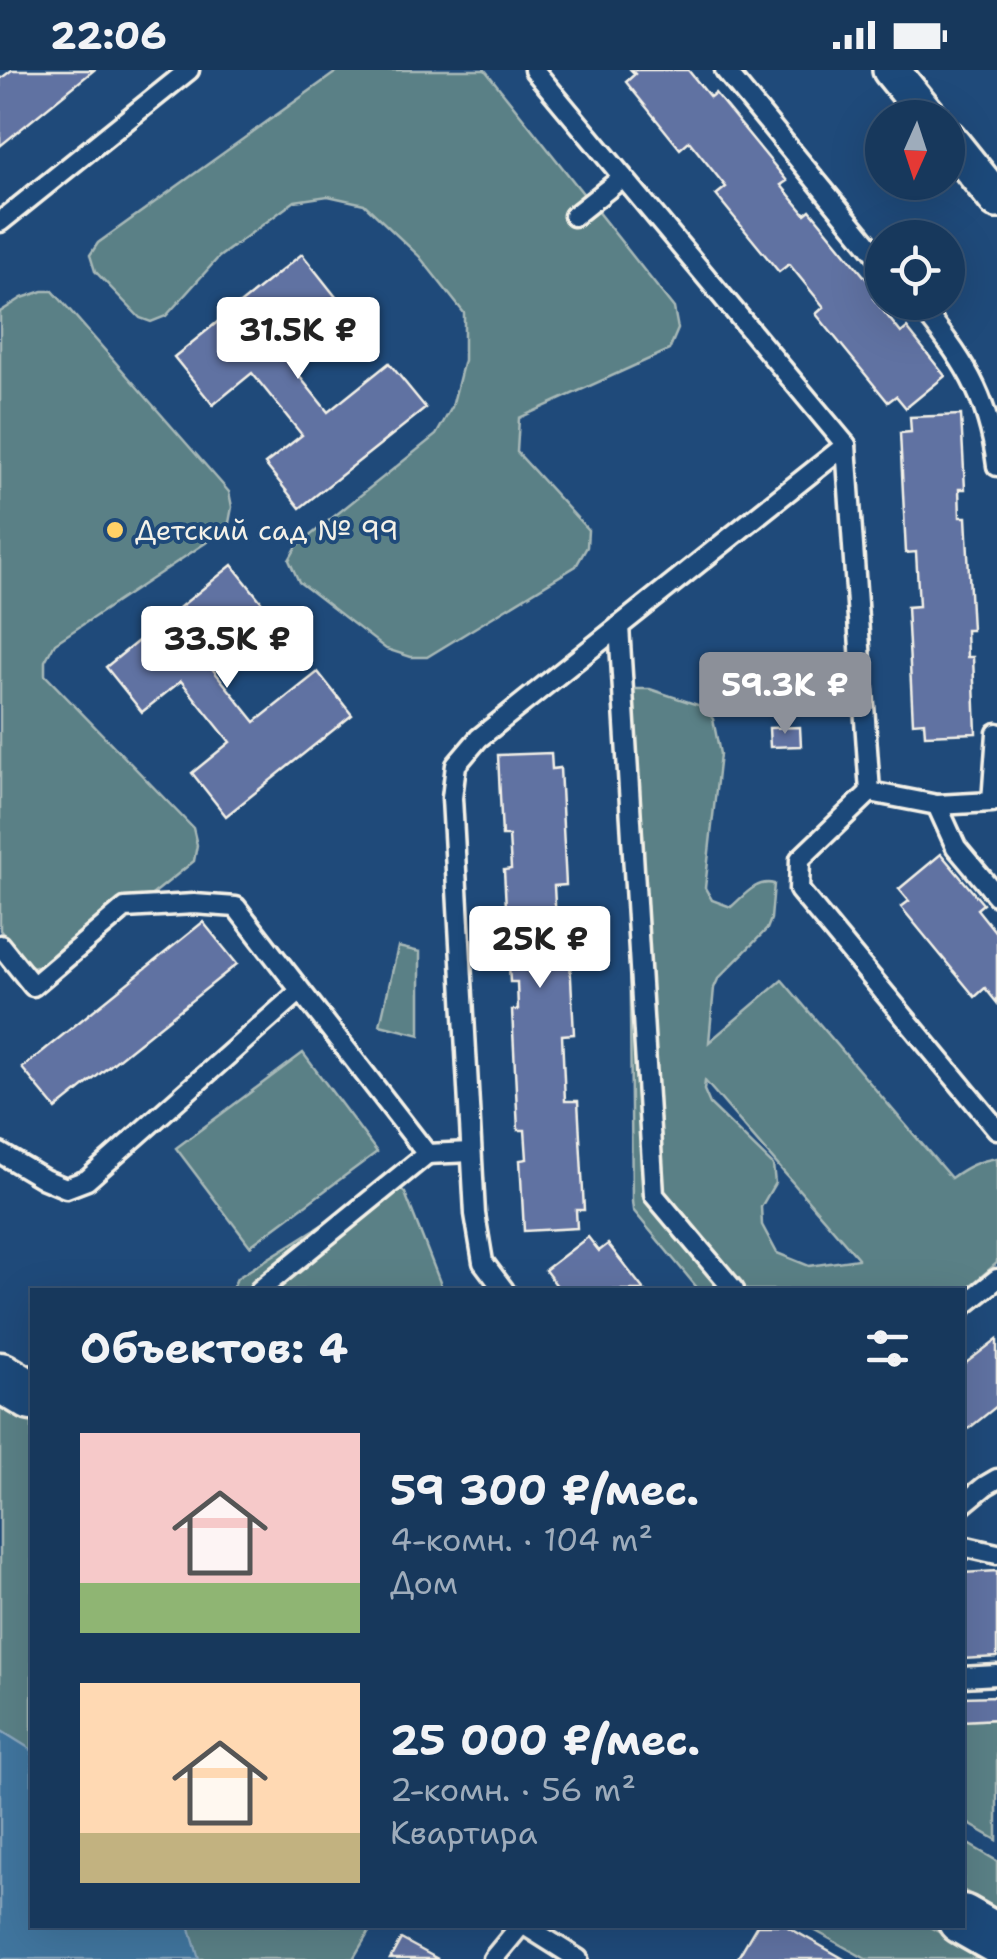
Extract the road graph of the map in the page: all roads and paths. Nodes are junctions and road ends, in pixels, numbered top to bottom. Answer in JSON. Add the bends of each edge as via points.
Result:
{"nodes":[{"id":1,"x":189,"y":70,"type":"edge"},
{"id":2,"x":534,"y":70,"type":"edge"},
{"id":3,"x":725,"y":70,"type":"edge"},
{"id":4,"x":891,"y":70,"type":"edge"},
{"id":5,"x":915,"y":100,"type":"edge"},
{"id":6,"x":965,"y":160,"type":"edge"},
{"id":7,"x":623,"y":177,"type":"junction"},
{"id":8,"x":997,"y":200,"type":"edge"},
{"id":9,"x":574,"y":216,"type":"dead end"},
{"id":10,"x":0,"y":222,"type":"edge"},
{"id":11,"x":865,"y":240,"type":"edge"},
{"id":12,"x":931,"y":320,"type":"edge"},
{"id":13,"x":846,"y":445,"type":"junction"},
{"id":14,"x":997,"y":466,"type":"edge"},
{"id":15,"x":618,"y":626,"type":"junction"},
{"id":16,"x":997,"y":733,"type":"edge"},
{"id":17,"x":870,"y":792,"type":"junction"},
{"id":18,"x":937,"y":805,"type":"junction"},
{"id":19,"x":997,"y":896,"type":"edge"},
{"id":20,"x":0,"y":945,"type":"edge"},
{"id":21,"x":299,"y":992,"type":"junction"},
{"id":22,"x":997,"y":1128,"type":"edge"},
{"id":23,"x":471,"y":1152,"type":"junction"},
{"id":24,"x":0,"y":1153,"type":"edge"},
{"id":25,"x":426,"y":1154,"type":"junction"},
{"id":26,"x":997,"y":1280,"type":"edge"},
{"id":27,"x":262,"y":1288,"type":"edge"},
{"id":28,"x":502,"y":1288,"type":"edge"},
{"id":29,"x":732,"y":1288,"type":"edge"},
{"id":30,"x":965,"y":1306,"type":"edge"},
{"id":31,"x":0,"y":1377,"type":"edge"},
{"id":32,"x":30,"y":1395,"type":"edge"},
{"id":33,"x":997,"y":1479,"type":"edge"},
{"id":34,"x":965,"y":1503,"type":"edge"},
{"id":35,"x":965,"y":1547,"type":"edge"},
{"id":36,"x":997,"y":1554,"type":"edge"},
{"id":37,"x":997,"y":1675,"type":"edge"},
{"id":38,"x":965,"y":1678,"type":"edge"},
{"id":39,"x":965,"y":1921,"type":"edge"},
{"id":40,"x":520,"y":1928,"type":"edge"},
{"id":41,"x":528,"y":1928,"type":"edge"},
{"id":42,"x":997,"y":1938,"type":"edge"},
{"id":43,"x":493,"y":1959,"type":"edge"},
{"id":44,"x":578,"y":1959,"type":"edge"}],
"edges":[{"from":1,"to":10,"type":"lane"},
{"from":2,"to":7,"type":"lane"},
{"from":3,"to":11,"type":"lane"},
{"from":4,"to":5,"type":"street"},
{"from":6,"to":8,"type":"street"},
{"from":7,"to":9,"type":"lane"},
{"from":7,"to":13,"type":"lane"},
{"from":12,"to":14,"type":"lane","via":[[984,403]]},
{"from":13,"to":15,"type":"lane"},
{"from":13,"to":17,"type":"lane"},
{"from":15,"to":23,"type":"lane","via":[[479,738],[456,765],[452,798]]},
{"from":15,"to":29,"type":"lane","via":[[654,1195]]},
{"from":16,"to":18,"type":"lane","via":[[992,802]]},
{"from":17,"to":18,"type":"lane"},
{"from":17,"to":22,"type":"lane","via":[[800,858],[799,890]]},
{"from":18,"to":19,"type":"lane","via":[[956,847]]},
{"from":20,"to":21,"type":"lane","via":[[33,986],[125,908],[236,907]]},
{"from":21,"to":24,"type":"lane","via":[[87,1180],[66,1188]]},
{"from":21,"to":25,"type":"lane"},
{"from":23,"to":25,"type":"lane"},
{"from":23,"to":28,"type":"lane","via":[[482,1262]]},
{"from":25,"to":27,"type":"lane"},
{"from":26,"to":30,"type":"lane"},
{"from":31,"to":32,"type":"street"},
{"from":33,"to":34,"type":"lane"},
{"from":35,"to":36,"type":"lane"},
{"from":37,"to":38,"type":"lane"},
{"from":39,"to":42,"type":"street"},
{"from":40,"to":43,"type":"lane"},
{"from":41,"to":44,"type":"lane"}]}
